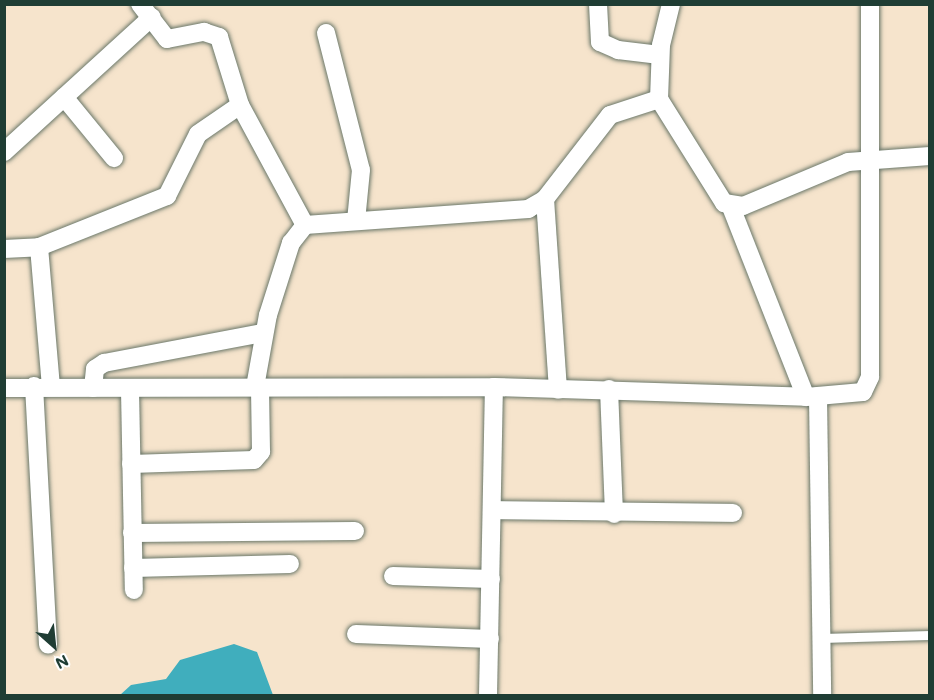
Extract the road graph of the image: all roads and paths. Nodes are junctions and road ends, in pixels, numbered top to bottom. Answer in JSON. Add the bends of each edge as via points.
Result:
{"nodes":[{"id":1,"x":598,"y":4,"type":"edge"},
{"id":2,"x":671,"y":4,"type":"edge"},
{"id":3,"x":870,"y":4,"type":"edge"},
{"id":4,"x":146,"y":10,"type":"edge"},
{"id":5,"x":326,"y":33,"type":"dead end"},
{"id":6,"x":660,"y":55,"type":"junction"},
{"id":7,"x":63,"y":97,"type":"junction"},
{"id":8,"x":659,"y":99,"type":"junction"},
{"id":9,"x":240,"y":105,"type":"junction"},
{"id":10,"x":4,"y":152,"type":"edge"},
{"id":11,"x":930,"y":156,"type":"edge"},
{"id":12,"x":114,"y":158,"type":"dead end"},
{"id":13,"x":869,"y":159,"type":"junction"},
{"id":14,"x":545,"y":200,"type":"junction"},
{"id":15,"x":731,"y":207,"type":"junction"},
{"id":16,"x":356,"y":221,"type":"junction"},
{"id":17,"x":305,"y":225,"type":"junction"},
{"id":18,"x":39,"y":247,"type":"junction"},
{"id":19,"x":4,"y":249,"type":"edge"},
{"id":20,"x":263,"y":333,"type":"junction"},
{"id":21,"x":43,"y":386,"type":"junction"},
{"id":22,"x":258,"y":387,"type":"junction"},
{"id":23,"x":494,"y":387,"type":"junction"},
{"id":24,"x":4,"y":388,"type":"edge"},
{"id":25,"x":93,"y":388,"type":"junction"},
{"id":26,"x":609,"y":389,"type":"junction"},
{"id":27,"x":130,"y":390,"type":"junction"},
{"id":28,"x":558,"y":390,"type":"junction"},
{"id":29,"x":812,"y":396,"type":"junction"},
{"id":30,"x":131,"y":464,"type":"junction"},
{"id":31,"x":492,"y":510,"type":"junction"},
{"id":32,"x":733,"y":513,"type":"dead end"},
{"id":33,"x":614,"y":514,"type":"junction"},
{"id":34,"x":355,"y":531,"type":"dead end"},
{"id":35,"x":132,"y":533,"type":"junction"},
{"id":36,"x":290,"y":564,"type":"dead end"},
{"id":37,"x":133,"y":568,"type":"junction"},
{"id":38,"x":393,"y":576,"type":"dead end"},
{"id":39,"x":491,"y":579,"type":"junction"},
{"id":40,"x":134,"y":590,"type":"dead end"},
{"id":41,"x":356,"y":634,"type":"dead end"},
{"id":42,"x":930,"y":635,"type":"edge"},
{"id":43,"x":490,"y":639,"type":"junction"},
{"id":44,"x":821,"y":639,"type":"junction"},
{"id":45,"x":48,"y":645,"type":"dead end"},
{"id":46,"x":489,"y":696,"type":"edge"},
{"id":47,"x":822,"y":696,"type":"edge"}],
"edges":[{"from":1,"to":6,"type":"street","via":[[600,42],[618,50]]},
{"from":2,"to":6,"type":"street"},
{"from":3,"to":13,"type":"street"},
{"from":4,"to":7,"type":"street"},
{"from":4,"to":9,"type":"street","via":[[166,39],[204,32],[219,37]]},
{"from":5,"to":16,"type":"street","via":[[361,170]]},
{"from":6,"to":8,"type":"street"},
{"from":7,"to":10,"type":"street"},
{"from":7,"to":12,"type":"street"},
{"from":8,"to":14,"type":"street","via":[[610,116]]},
{"from":8,"to":15,"type":"street","via":[[717,197]]},
{"from":9,"to":17,"type":"street"},
{"from":9,"to":18,"type":"street","via":[[198,134],[167,196]]},
{"from":11,"to":13,"type":"street"},
{"from":13,"to":15,"type":"street","via":[[824,170]]},
{"from":13,"to":29,"type":"street","via":[[869,386],[859,394]]},
{"from":14,"to":16,"type":"street","via":[[513,212]]},
{"from":14,"to":28,"type":"street"},
{"from":15,"to":29,"type":"street"},
{"from":16,"to":17,"type":"street"},
{"from":17,"to":20,"type":"street","via":[[291,243]]},
{"from":18,"to":19,"type":"street"},
{"from":18,"to":21,"type":"street"},
{"from":20,"to":22,"type":"street"},
{"from":20,"to":25,"type":"street","via":[[104,363],[95,369]]},
{"from":21,"to":24,"type":"street"},
{"from":21,"to":25,"type":"street"},
{"from":21,"to":45,"type":"street"},
{"from":22,"to":23,"type":"street"},
{"from":22,"to":27,"type":"street"},
{"from":22,"to":30,"type":"street","via":[[261,452],[254,460]]},
{"from":23,"to":28,"type":"street"},
{"from":23,"to":31,"type":"street"},
{"from":25,"to":27,"type":"street"},
{"from":26,"to":28,"type":"street"},
{"from":26,"to":29,"type":"street"},
{"from":26,"to":33,"type":"street"},
{"from":27,"to":30,"type":"street"},
{"from":29,"to":44,"type":"street"},
{"from":30,"to":35,"type":"street"},
{"from":31,"to":33,"type":"street"},
{"from":31,"to":39,"type":"street"},
{"from":32,"to":33,"type":"street"},
{"from":34,"to":35,"type":"street"},
{"from":35,"to":37,"type":"street"},
{"from":36,"to":37,"type":"street"},
{"from":37,"to":40,"type":"street"},
{"from":38,"to":39,"type":"street"},
{"from":39,"to":43,"type":"street"},
{"from":41,"to":43,"type":"street"},
{"from":42,"to":44,"type":"lane"},
{"from":43,"to":46,"type":"street"},
{"from":44,"to":47,"type":"street"}]}
